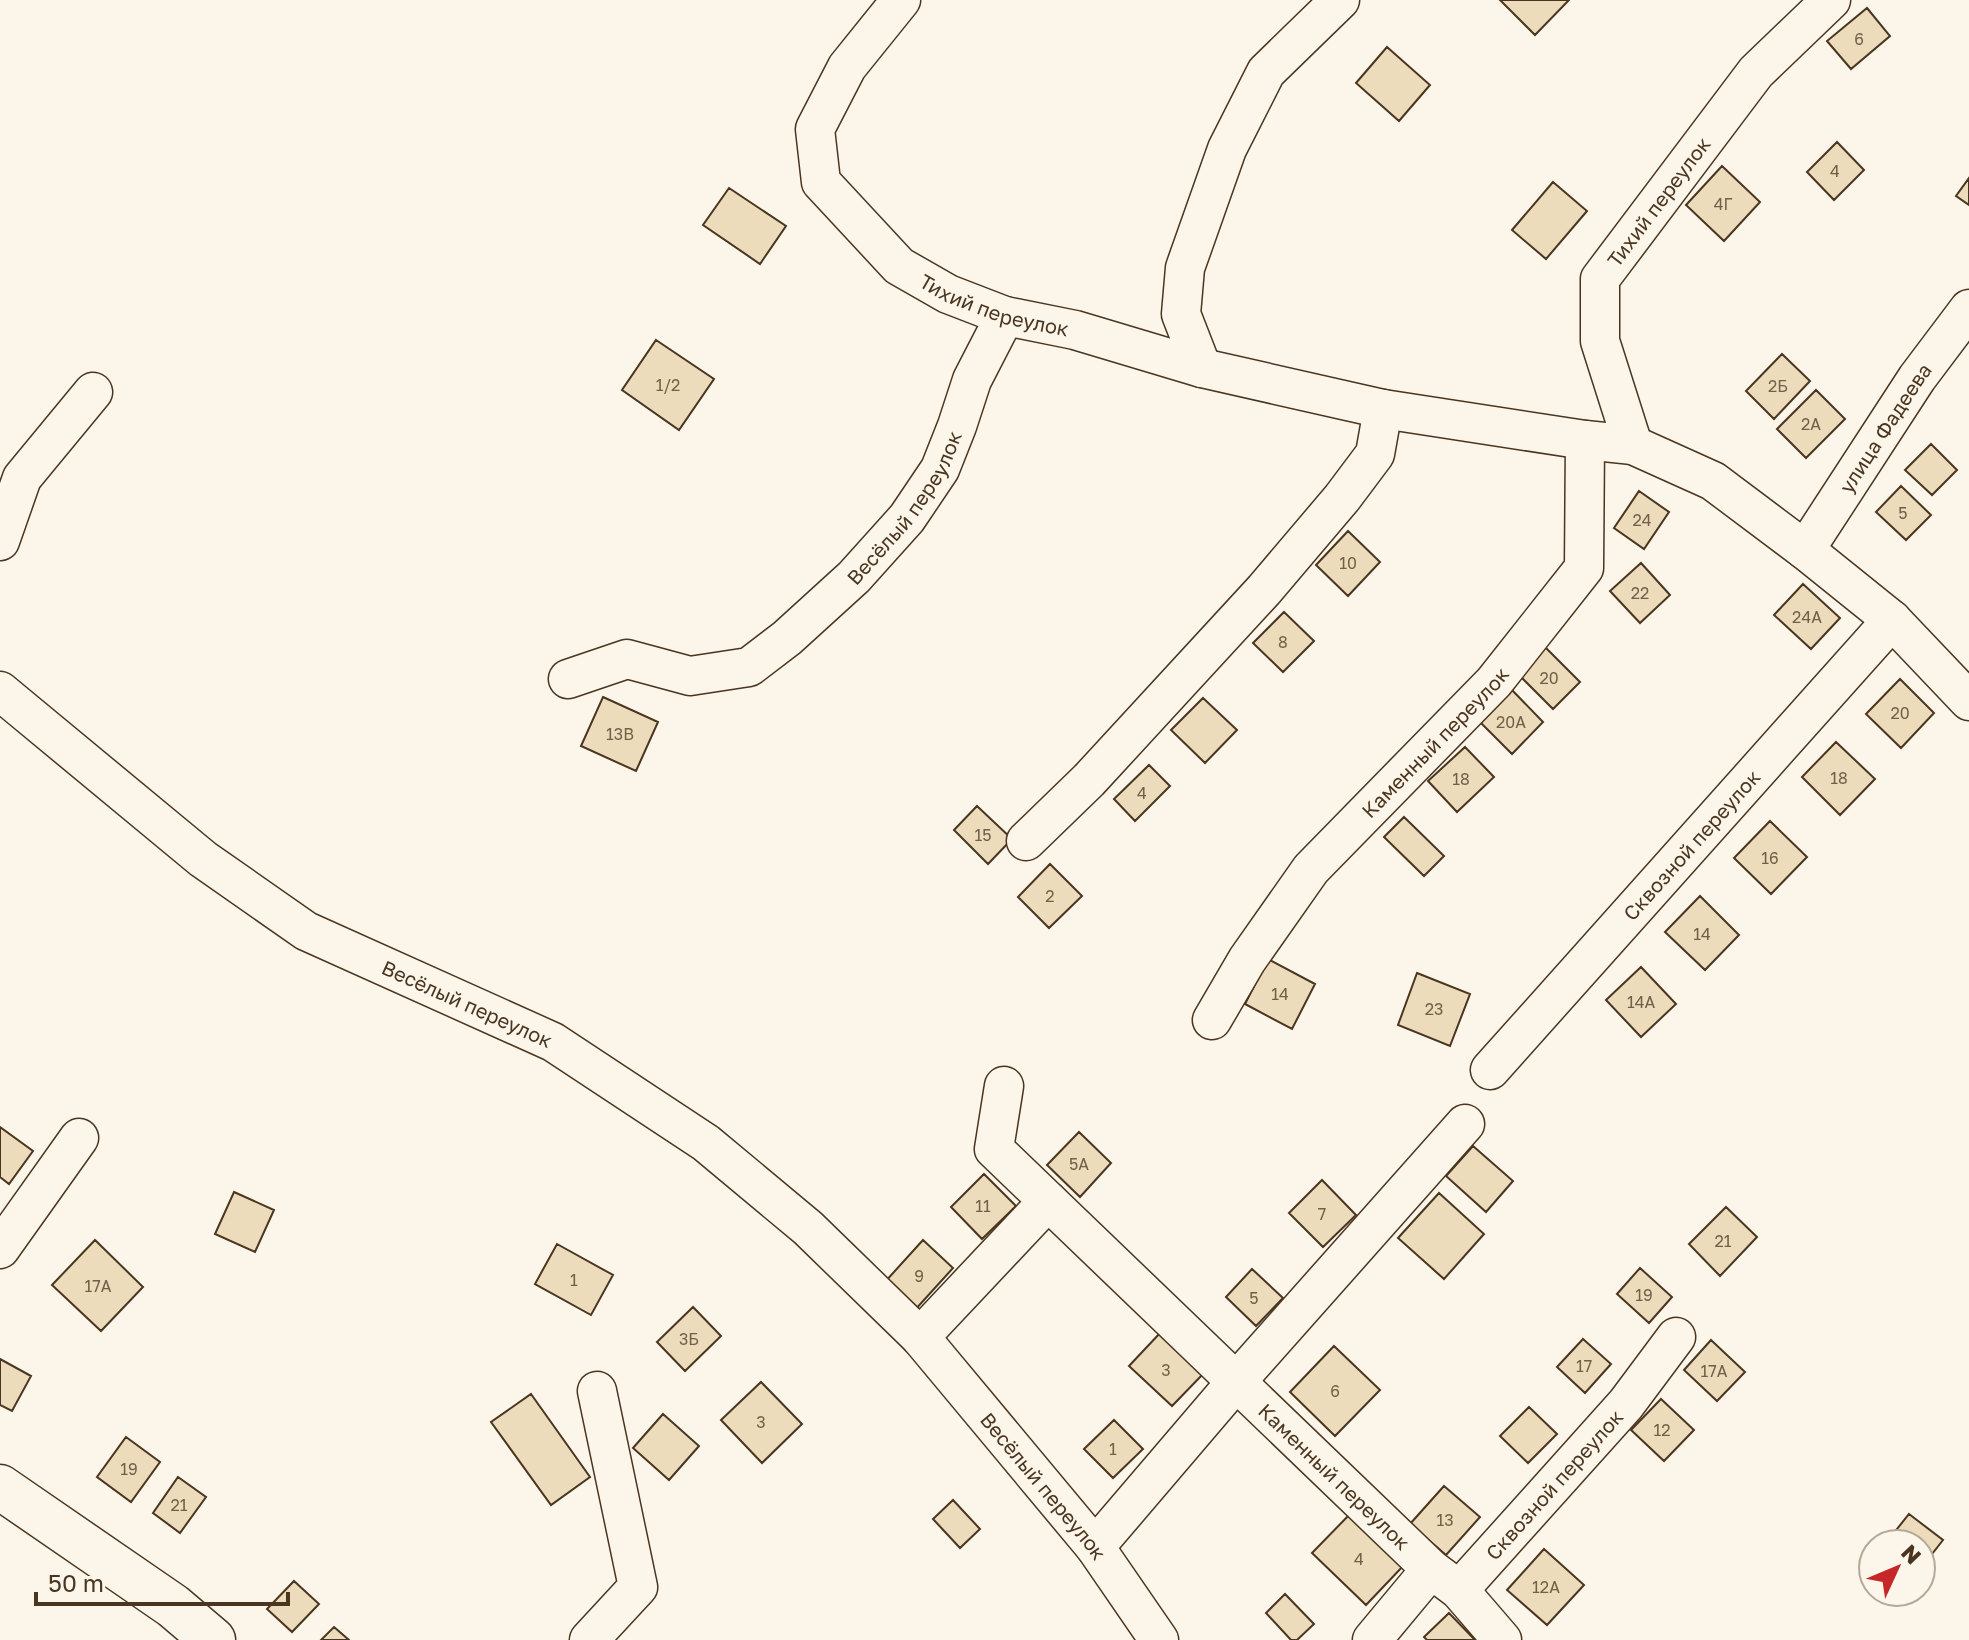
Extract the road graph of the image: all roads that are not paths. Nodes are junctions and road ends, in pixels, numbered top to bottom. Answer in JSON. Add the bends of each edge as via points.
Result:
{"nodes":[{"id":1,"x":901,"y":0,"type":"edge"},
{"id":2,"x":1340,"y":0,"type":"edge"},
{"id":3,"x":1831,"y":0,"type":"edge"},
{"id":4,"x":1969,"y":309,"type":"edge"},
{"id":5,"x":1005,"y":316,"type":"junction"},
{"id":6,"x":1202,"y":368,"type":"junction"},
{"id":7,"x":93,"y":392,"type":"dead end"},
{"id":8,"x":1383,"y":409,"type":"junction"},
{"id":9,"x":1585,"y":440,"type":"junction"},
{"id":10,"x":1633,"y":445,"type":"junction"},
{"id":11,"x":0,"y":541,"type":"edge"},
{"id":12,"x":1805,"y":550,"type":"junction"},
{"id":13,"x":1892,"y":620,"type":"junction"},
{"id":14,"x":568,"y":679,"type":"dead end"},
{"id":15,"x":0,"y":691,"type":"edge"},
{"id":16,"x":1969,"y":701,"type":"edge"},
{"id":17,"x":1026,"y":841,"type":"dead end"},
{"id":18,"x":1212,"y":1020,"type":"dead end"},
{"id":19,"x":1490,"y":1070,"type":"dead end"},
{"id":20,"x":1004,"y":1086,"type":"dead end"},
{"id":21,"x":1465,"y":1124,"type":"dead end"},
{"id":22,"x":79,"y":1138,"type":"dead end"},
{"id":23,"x":1048,"y":1201,"type":"junction"},
{"id":24,"x":0,"y":1249,"type":"edge"},
{"id":25,"x":920,"y":1337,"type":"junction"},
{"id":26,"x":1676,"y":1337,"type":"dead end"},
{"id":27,"x":1235,"y":1383,"type":"junction"},
{"id":28,"x":597,"y":1391,"type":"dead end"},
{"id":29,"x":0,"y":1487,"type":"edge"},
{"id":30,"x":1095,"y":1547,"type":"junction"},
{"id":31,"x":1445,"y":1580,"type":"junction"},
{"id":32,"x":213,"y":1640,"type":"edge"},
{"id":33,"x":589,"y":1640,"type":"edge"},
{"id":34,"x":1159,"y":1640,"type":"edge"},
{"id":35,"x":1372,"y":1640,"type":"edge"},
{"id":36,"x":1502,"y":1640,"type":"edge"}],
"edges":[{"from":1,"to":5,"type":"street","name":"Тихий переулок","via":[[847,67],[815,129],[821,182],[903,280]]},
{"from":2,"to":6,"type":"street","via":[[1266,72],[1227,149],[1185,268],[1181,314]]},
{"from":3,"to":10,"type":"street","name":"Тихий переулок","via":[[1756,72],[1600,279],[1600,341]]},
{"from":4,"to":12,"type":"street","name":"улица Фадеева","via":[[1917,378]]},
{"from":5,"to":6,"type":"street","name":"Тихий переулок","via":[[1075,330]]},
{"from":5,"to":14,"type":"street","name":"Весёлый переулок","via":[[972,380],[940,469],[907,518],[854,577],[787,638],[749,667],[690,676],[627,659]]},
{"from":6,"to":8,"type":"street","name":"Тихий переулок"},
{"from":7,"to":11,"type":"street","via":[[22,478]]},
{"from":8,"to":9,"type":"street","name":"Тихий переулок"},
{"from":8,"to":17,"type":"street","via":[[1375,454],[1342,498],[1192,669]]},
{"from":9,"to":10,"type":"street","name":"Тихий переулок"},
{"from":9,"to":18,"type":"street","name":"Каменный переулок","via":[[1584,568],[1494,682],[1311,869]]},
{"from":10,"to":12,"type":"street","name":"Тихий переулок","via":[[1713,481]]},
{"from":12,"to":13,"type":"street","name":"Тихий переулок"},
{"from":13,"to":16,"type":"street","name":"Тихий переулок"},
{"from":13,"to":19,"type":"street","name":"Сквозной переулок"},
{"from":15,"to":25,"type":"street","name":"Весёлый переулок","via":[[203,859],[306,931],[553,1042],[706,1143],[808,1228]]},
{"from":20,"to":23,"type":"street","name":"Каменный переулок","via":[[994,1149]]},
{"from":21,"to":27,"type":"street"},
{"from":22,"to":24,"type":"street"},
{"from":23,"to":25,"type":"street"},
{"from":23,"to":27,"type":"street","name":"Каменный переулок"},
{"from":25,"to":30,"type":"street","name":"Весёлый переулок"},
{"from":26,"to":31,"type":"street","name":"Сквозной переулок","via":[[1626,1404]]},
{"from":27,"to":30,"type":"street"},
{"from":27,"to":31,"type":"street","name":"Каменный переулок"},
{"from":28,"to":33,"type":"street","via":[[638,1587]]},
{"from":29,"to":32,"type":"main road","via":[[173,1606]]},
{"from":30,"to":34,"type":"street","name":"Весёлый переулок"},
{"from":31,"to":35,"type":"street","name":"Сквозной переулок"},
{"from":31,"to":36,"type":"street","name":"Каменный переулок"}]}
